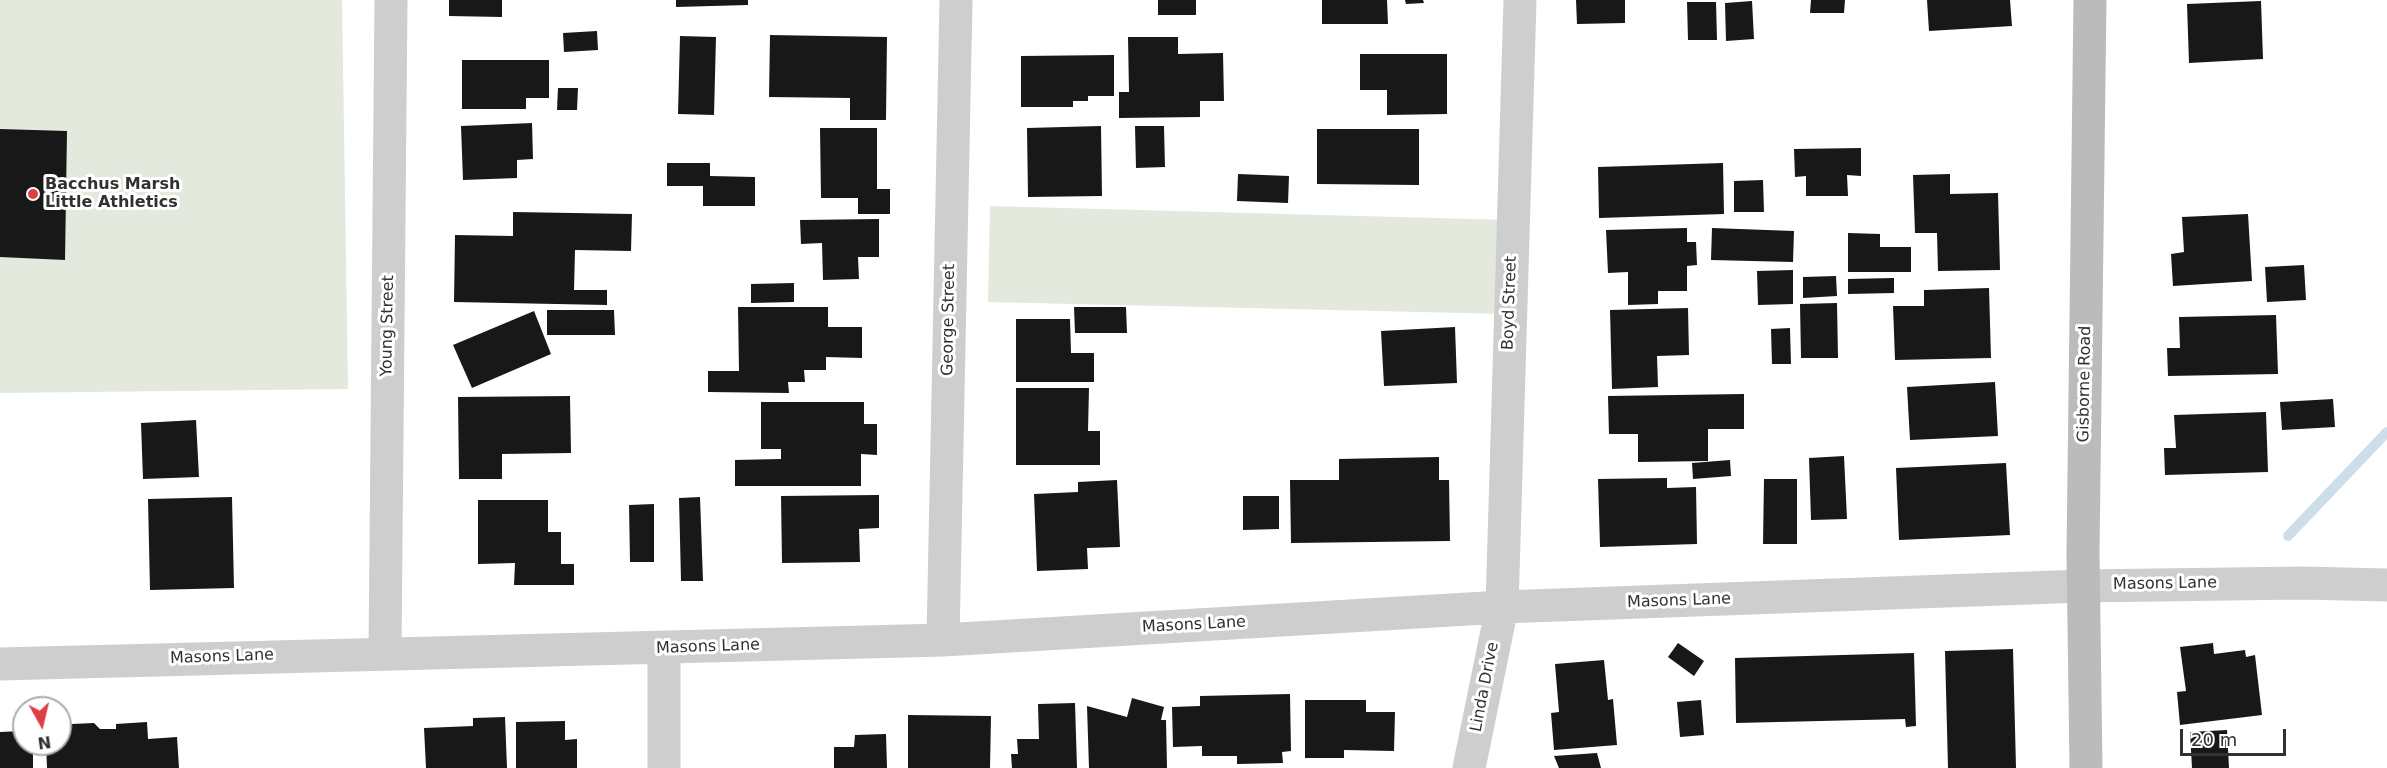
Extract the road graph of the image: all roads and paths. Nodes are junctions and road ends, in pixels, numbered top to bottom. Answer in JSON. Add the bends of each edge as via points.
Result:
{"nodes":[{"id":1,"x":391,"y":0,"type":"edge"},
{"id":2,"x":956,"y":0,"type":"edge"},
{"id":3,"x":1520,"y":0,"type":"edge"},
{"id":4,"x":2090,"y":0,"type":"edge"},
{"id":5,"x":2387,"y":585,"type":"edge"},
{"id":6,"x":2084,"y":586,"type":"junction"},
{"id":7,"x":1502,"y":607,"type":"junction"},
{"id":8,"x":943,"y":640,"type":"junction"},
{"id":9,"x":664,"y":648,"type":"junction"},
{"id":10,"x":385,"y":652,"type":"junction"},
{"id":11,"x":0,"y":664,"type":"edge"},
{"id":12,"x":664,"y":768,"type":"edge"},
{"id":13,"x":1469,"y":768,"type":"edge"},
{"id":14,"x":2086,"y":768,"type":"edge"}],
"edges":[{"from":1,"to":10,"type":"street","name":"Young Street"},
{"from":2,"to":8,"type":"street","name":"George Street"},
{"from":3,"to":7,"type":"street","name":"Boyd Street"},
{"from":4,"to":6,"type":"main road","name":"Gisborne Road"},
{"from":5,"to":6,"type":"street","name":"Masons Lane"},
{"from":6,"to":7,"type":"street","name":"Masons Lane"},
{"from":6,"to":14,"type":"main road","name":"Gisborne Road"},
{"from":7,"to":8,"type":"street","name":"Masons Lane"},
{"from":7,"to":13,"type":"street","name":"Linda Drive"},
{"from":8,"to":9,"type":"street","name":"Masons Lane"},
{"from":9,"to":10,"type":"street","name":"Masons Lane"},
{"from":9,"to":12,"type":"street"},
{"from":10,"to":11,"type":"street","name":"Masons Lane"}]}
